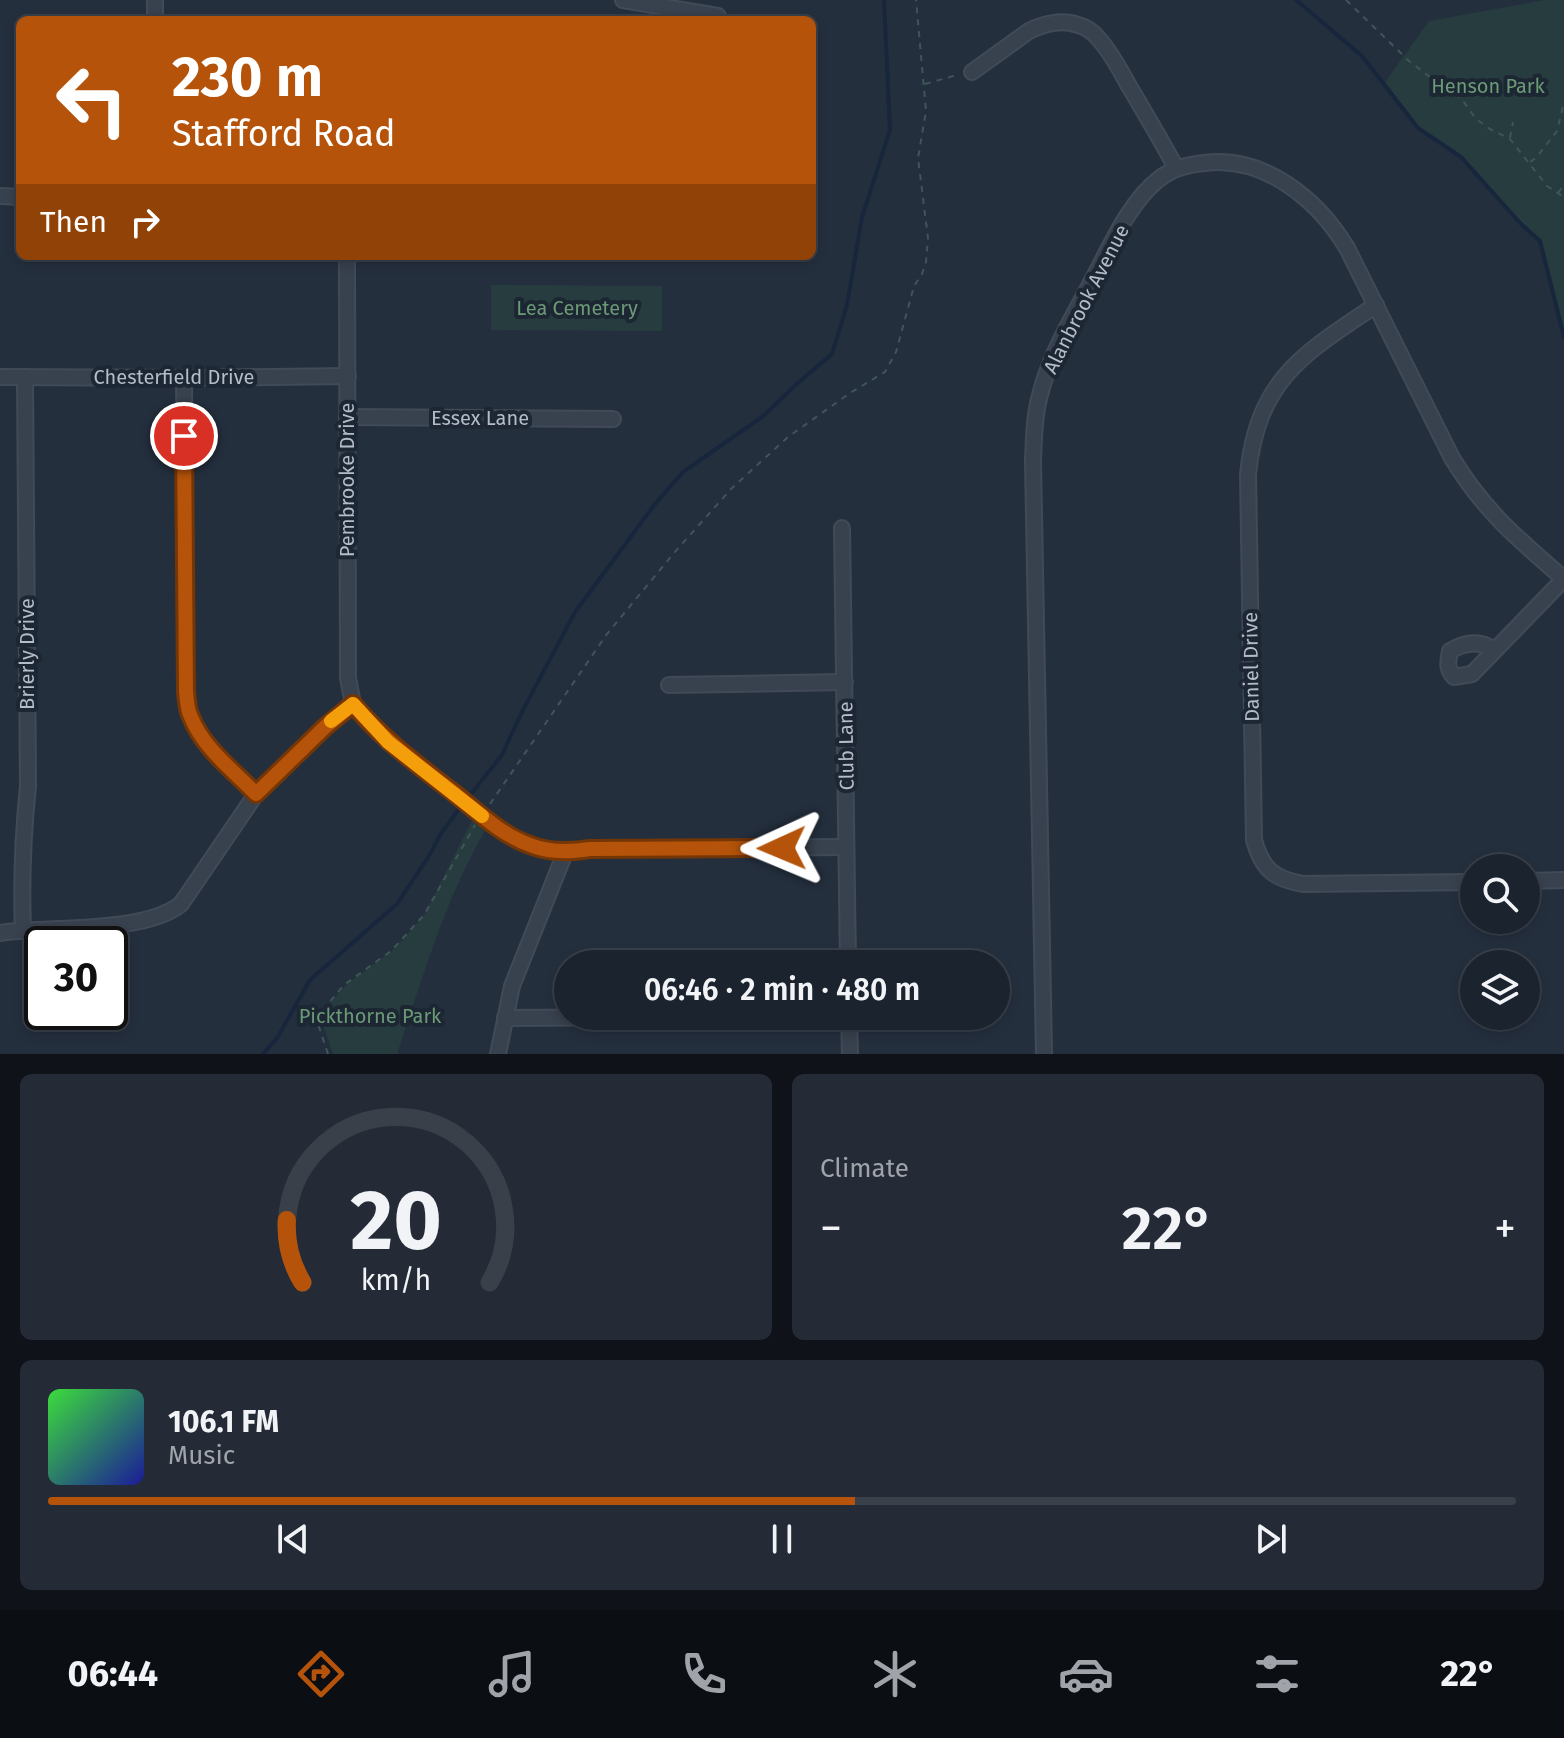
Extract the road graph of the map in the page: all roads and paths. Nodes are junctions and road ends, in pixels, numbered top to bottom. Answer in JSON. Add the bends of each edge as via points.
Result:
{"nodes":[{"id":1,"x":623,"y":0,"type":"edge"},
{"id":2,"x":916,"y":0,"type":"edge"},
{"id":3,"x":1346,"y":0,"type":"edge"},
{"id":4,"x":707,"y":16,"type":"edge"},
{"id":5,"x":972,"y":72,"type":"joint"},
{"id":6,"x":924,"y":84,"type":"junction"},
{"id":7,"x":1564,"y":102,"type":"edge"},
{"id":8,"x":1513,"y":122,"type":"dead end"},
{"id":9,"x":1510,"y":139,"type":"junction"},
{"id":10,"x":1529,"y":162,"type":"junction"},
{"id":11,"x":1176,"y":168,"type":"junction"},
{"id":12,"x":1564,"y":185,"type":"edge"},
{"id":13,"x":1558,"y":193,"type":"junction"},
{"id":14,"x":1564,"y":197,"type":"edge"},
{"id":15,"x":347,"y":260,"type":"edge"},
{"id":16,"x":1376,"y":305,"type":"junction"},
{"id":17,"x":348,"y":376,"type":"junction"},
{"id":18,"x":0,"y":377,"type":"edge"},
{"id":19,"x":25,"y":377,"type":"junction"},
{"id":20,"x":184,"y":378,"type":"junction"},
{"id":21,"x":347,"y":417,"type":"junction"},
{"id":22,"x":613,"y":419,"type":"dead end"},
{"id":23,"x":842,"y":528,"type":"dead end"},
{"id":24,"x":1564,"y":579,"type":"edge"},
{"id":25,"x":1494,"y":650,"type":"dead end"},
{"id":26,"x":845,"y":682,"type":"junction"},
{"id":27,"x":669,"y":685,"type":"dead end"},
{"id":28,"x":353,"y":704,"type":"junction"},
{"id":29,"x":256,"y":794,"type":"junction"},
{"id":30,"x":475,"y":811,"type":"junction"},
{"id":31,"x":846,"y":847,"type":"junction"},
{"id":32,"x":565,"y":853,"type":"junction"},
{"id":33,"x":1564,"y":880,"type":"edge"},
{"id":34,"x":1540,"y":881,"type":"edge"},
{"id":35,"x":1460,"y":882,"type":"edge"},
{"id":36,"x":23,"y":930,"type":"junction"},
{"id":37,"x":0,"y":933,"type":"edge"},
{"id":38,"x":848,"y":950,"type":"edge"},
{"id":39,"x":505,"y":1018,"type":"junction"},
{"id":40,"x":554,"y":1018,"type":"edge"},
{"id":41,"x":849,"y":1030,"type":"edge"},
{"id":42,"x":328,"y":1054,"type":"edge"},
{"id":43,"x":498,"y":1054,"type":"edge"},
{"id":44,"x":850,"y":1054,"type":"edge"},
{"id":45,"x":1044,"y":1054,"type":"edge"}],
"edges":[{"from":1,"to":4,"type":"street"},
{"from":2,"to":6,"type":"path"},
{"from":3,"to":9,"type":"path","via":[[1409,61],[1461,98],[1476,119]]},
{"from":5,"to":6,"type":"path"},
{"from":5,"to":11,"type":"street","via":[[1038,27],[1068,22],[1091,31]]},
{"from":6,"to":30,"type":"path","via":[[926,111],[918,158],[926,262],[885,372],[788,437],[731,489],[607,634]]},
{"from":7,"to":10,"type":"path","via":[[1557,131]]},
{"from":8,"to":9,"type":"path"},
{"from":9,"to":10,"type":"path"},
{"from":10,"to":13,"type":"path"},
{"from":11,"to":16,"type":"street","via":[[1211,162],[1241,165],[1297,190],[1338,233]]},
{"from":11,"to":45,"type":"street","name":"Alanbrook Avenue","via":[[1144,194],[1105,257],[1048,368],[1034,429]]},
{"from":12,"to":13,"type":"path"},
{"from":13,"to":14,"type":"path"},
{"from":15,"to":17,"type":"street","name":"Pembrooke Drive"},
{"from":16,"to":24,"type":"street","via":[[1465,479],[1509,531]]},
{"from":16,"to":35,"type":"street","name":"Daniel Drive","via":[[1296,362],[1270,396],[1253,439],[1248,474],[1254,840],[1268,870],[1303,884]]},
{"from":17,"to":20,"type":"street","name":"Chesterfield Drive"},
{"from":17,"to":21,"type":"street","name":"Pembrooke Drive"},
{"from":18,"to":19,"type":"street","name":"Chesterfield Drive"},
{"from":19,"to":20,"type":"street","name":"Chesterfield Drive"},
{"from":19,"to":36,"type":"street","name":"Brierly Drive","via":[[28,786]]},
{"from":20,"to":29,"type":"street","via":[[188,709],[200,735]]},
{"from":21,"to":22,"type":"street","name":"Essex Lane"},
{"from":21,"to":28,"type":"street","name":"Pembrooke Drive","via":[[348,678]]},
{"from":23,"to":26,"type":"street","name":"Club Lane"},
{"from":24,"to":25,"type":"street"},
{"from":26,"to":27,"type":"street"},
{"from":26,"to":31,"type":"street","name":"Club Lane"},
{"from":28,"to":29,"type":"street"},
{"from":28,"to":30,"type":"street","via":[[388,742]]},
{"from":29,"to":36,"type":"street","via":[[172,911],[140,922]]},
{"from":30,"to":32,"type":"street","via":[[509,836]]},
{"from":30,"to":42,"type":"path","via":[[424,915],[391,951],[344,985],[316,1018]]},
{"from":31,"to":32,"type":"street"},
{"from":31,"to":38,"type":"street","name":"Club Lane"},
{"from":32,"to":39,"type":"street","via":[[512,986]]},
{"from":33,"to":34,"type":"street"},
{"from":36,"to":37,"type":"street"},
{"from":39,"to":40,"type":"street"},
{"from":39,"to":43,"type":"street"},
{"from":41,"to":44,"type":"street"}]}
